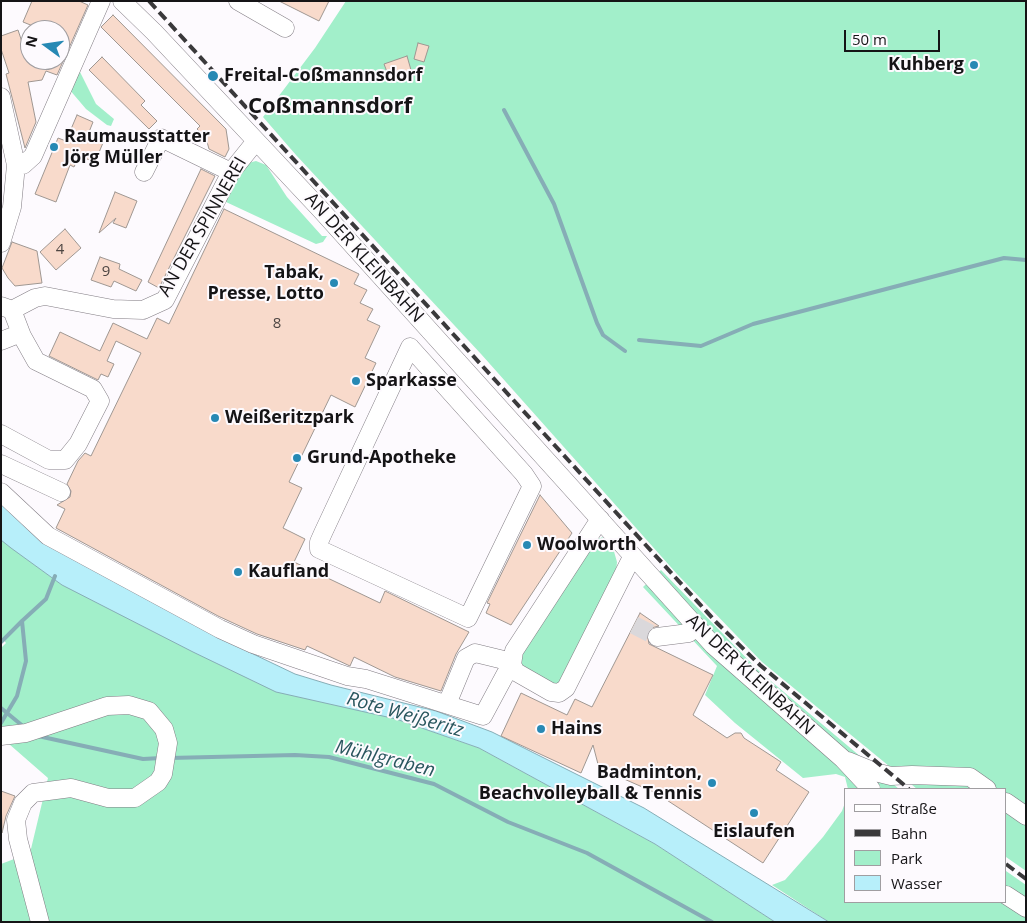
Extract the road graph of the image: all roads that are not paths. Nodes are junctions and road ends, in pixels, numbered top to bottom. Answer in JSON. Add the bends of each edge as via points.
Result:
{"nodes":[{"id":1,"x":101,"y":1,"type":"edge"},
{"id":2,"x":122,"y":1,"type":"edge"},
{"id":3,"x":238,"y":1,"type":"edge"},
{"id":4,"x":285,"y":28,"type":"dead end"},
{"id":5,"x":1,"y":97,"type":"edge"},
{"id":6,"x":256,"y":141,"type":"junction"},
{"id":7,"x":16,"y":165,"type":"junction"},
{"id":8,"x":144,"y":172,"type":"dead end"},
{"id":9,"x":230,"y":172,"type":"junction"},
{"id":10,"x":1,"y":243,"type":"edge"},
{"id":11,"x":6,"y":308,"type":"edge"},
{"id":12,"x":424,"y":325,"type":"junction"},
{"id":13,"x":21,"y":333,"type":"junction"},
{"id":14,"x":1,"y":341,"type":"edge"},
{"id":15,"x":410,"y":347,"type":"junction"},
{"id":16,"x":1,"y":434,"type":"edge"},
{"id":17,"x":543,"y":456,"type":"junction"},
{"id":18,"x":1,"y":464,"type":"edge"},
{"id":19,"x":524,"y":474,"type":"junction"},
{"id":20,"x":1,"y":492,"type":"edge"},
{"id":21,"x":61,"y":492,"type":"dead end"},
{"id":22,"x":600,"y":519,"type":"junction"},
{"id":23,"x":632,"y":557,"type":"junction"},
{"id":24,"x":696,"y":626,"type":"junction"},
{"id":25,"x":657,"y":637,"type":"tunnel mouth"},
{"id":26,"x":512,"y":662,"type":"junction"},
{"id":27,"x":447,"y":704,"type":"junction"},
{"id":28,"x":1,"y":736,"type":"edge"},
{"id":29,"x":843,"y":759,"type":"junction"},
{"id":30,"x":870,"y":788,"type":"edge"},
{"id":31,"x":986,"y":788,"type":"edge"},
{"id":32,"x":1007,"y":803,"type":"edge"},
{"id":33,"x":1026,"y":816,"type":"edge"},
{"id":34,"x":1007,"y":895,"type":"edge"},
{"id":35,"x":1026,"y":908,"type":"edge"},
{"id":36,"x":40,"y":922,"type":"edge"}],
"edges":[{"from":1,"to":7,"type":"street","via":[[33,156]]},
{"from":2,"to":6,"type":"street","name":"AN DER KLEINBAHN"},
{"from":3,"to":4,"type":"street"},
{"from":5,"to":7,"type":"street"},
{"from":6,"to":9,"type":"street","name":"AN DER SPINNEREI"},
{"from":6,"to":12,"type":"street","name":"AN DER KLEINBAHN"},
{"from":7,"to":10,"type":"street","via":[[14,198]]},
{"from":8,"to":9,"type":"street","via":[[161,138]]},
{"from":9,"to":11,"type":"street","name":"AN DER SPINNEREI","via":[[165,300],[143,310],[122,310],[45,296]]},
{"from":11,"to":13,"type":"street"},
{"from":12,"to":15,"type":"street"},
{"from":12,"to":17,"type":"street","name":"AN DER KLEINBAHN"},
{"from":13,"to":14,"type":"street"},
{"from":13,"to":16,"type":"street","via":[[36,361],[93,389],[100,401],[78,444],[65,460],[49,460]]},
{"from":15,"to":19,"type":"street"},
{"from":15,"to":19,"type":"street","via":[[323,533],[319,549],[468,618],[532,486]]},
{"from":17,"to":19,"type":"street"},
{"from":17,"to":22,"type":"street","name":"AN DER KLEINBAHN"},
{"from":18,"to":21,"type":"street"},
{"from":20,"to":27,"type":"street","via":[[48,536],[253,644],[347,676]]},
{"from":22,"to":23,"type":"street","name":"AN DER KLEINBAHN"},
{"from":22,"to":26,"type":"street","via":[[514,651]]},
{"from":23,"to":24,"type":"street","name":"AN DER KLEINBAHN"},
{"from":23,"to":26,"type":"street","via":[[566,688],[559,693],[551,692],[516,672]]},
{"from":24,"to":25,"type":"street","via":[[690,633]]},
{"from":24,"to":29,"type":"street","name":"AN DER KLEINBAHN","via":[[778,704]]},
{"from":26,"to":27,"type":"street","via":[[475,653],[466,658]]},
{"from":26,"to":27,"type":"street","via":[[483,716]]},
{"from":28,"to":36,"type":"street","via":[[32,730],[107,706],[129,705],[149,710],[164,729],[168,743],[166,766],[158,782],[135,798],[108,798],[71,788],[33,793],[23,803],[16,820],[18,840]]},
{"from":29,"to":30,"type":"street","name":"AN DER KLEINBAHN"},
{"from":29,"to":31,"type":"street","via":[[891,776],[970,777]]},
{"from":32,"to":33,"type":"street"},
{"from":34,"to":35,"type":"street"}]}
